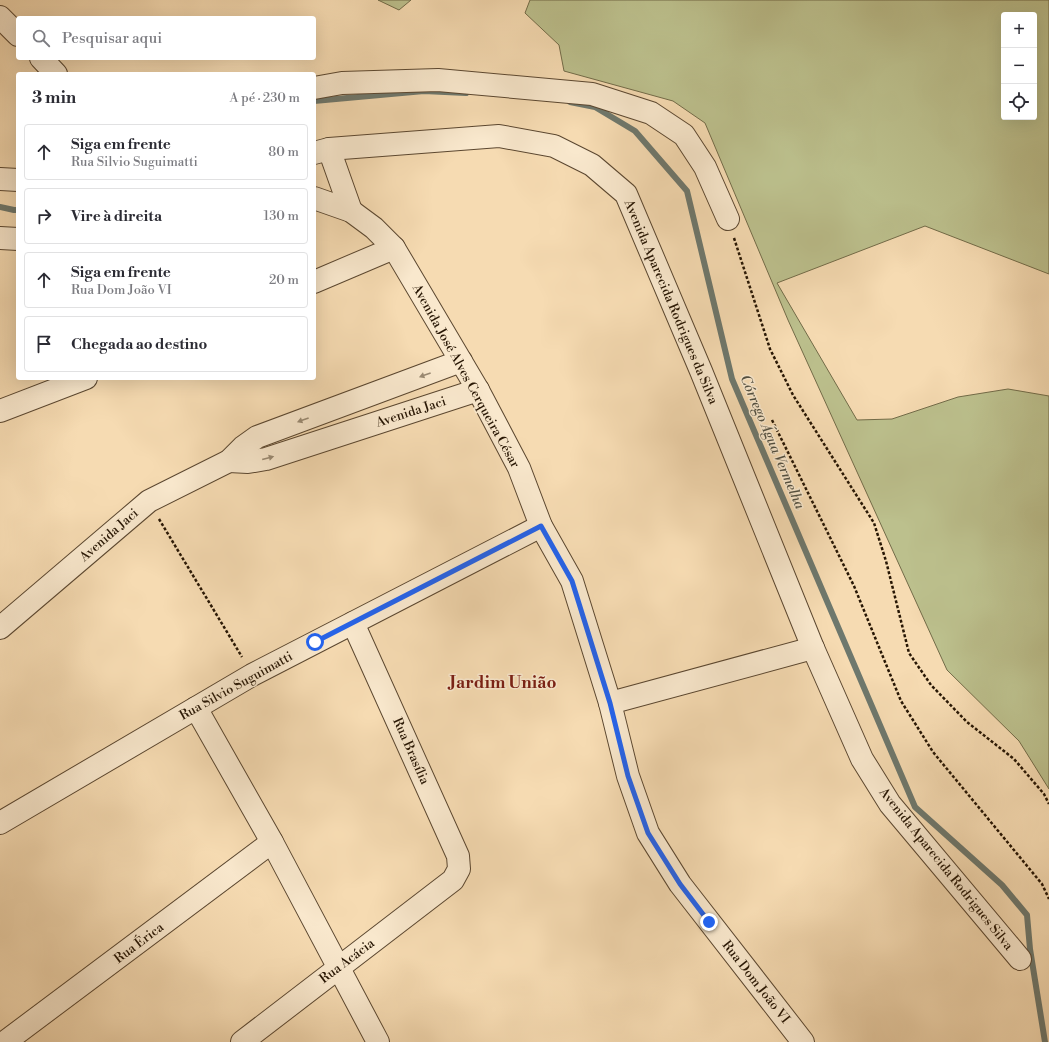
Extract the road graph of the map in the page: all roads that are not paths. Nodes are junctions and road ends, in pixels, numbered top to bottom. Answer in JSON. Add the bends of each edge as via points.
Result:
{"nodes":[{"id":1,"x":0,"y":17,"type":"edge"},
{"id":2,"x":16,"y":33,"type":"edge"},
{"id":3,"x":42,"y":60,"type":"edge"},
{"id":4,"x":54,"y":72,"type":"edge"},
{"id":5,"x":316,"y":88,"type":"edge"},
{"id":6,"x":322,"y":151,"type":"edge"},
{"id":7,"x":0,"y":179,"type":"edge"},
{"id":8,"x":16,"y":180,"type":"edge"},
{"id":9,"x":316,"y":199,"type":"edge"},
{"id":10,"x":351,"y":211,"type":"junction"},
{"id":11,"x":728,"y":218,"type":"road end"},
{"id":12,"x":0,"y":238,"type":"edge"},
{"id":13,"x":16,"y":238,"type":"edge"},
{"id":14,"x":394,"y":248,"type":"junction"},
{"id":15,"x":316,"y":281,"type":"edge"},
{"id":16,"x":461,"y":361,"type":"junction"},
{"id":17,"x":81,"y":380,"type":"edge"},
{"id":18,"x":478,"y":390,"type":"junction"},
{"id":19,"x":0,"y":411,"type":"edge"},
{"id":20,"x":230,"y":461,"type":"junction"},
{"id":21,"x":541,"y":526,"type":"junction"},
{"id":22,"x":353,"y":623,"type":"junction"},
{"id":23,"x":0,"y":628,"type":"edge"},
{"id":24,"x":813,"y":648,"type":"junction"},
{"id":25,"x":610,"y":703,"type":"junction"},
{"id":26,"x":196,"y":708,"type":"junction"},
{"id":27,"x":0,"y":823,"type":"edge"},
{"id":28,"x":272,"y":842,"type":"junction"},
{"id":29,"x":453,"y":880,"type":"joint"},
{"id":30,"x":680,"y":884,"type":"joint"},
{"id":31,"x":1020,"y":959,"type":"dead end"},
{"id":32,"x":338,"y":967,"type":"junction"},
{"id":33,"x":0,"y":1034,"type":"edge"},
{"id":34,"x":794,"y":1039,"type":"edge"},
{"id":35,"x":4,"y":1042,"type":"edge"},
{"id":36,"x":242,"y":1042,"type":"edge"},
{"id":37,"x":378,"y":1042,"type":"edge"}],
"edges":[{"from":1,"to":2,"type":"street"},
{"from":3,"to":4,"type":"street"},
{"from":5,"to":11,"type":"street","via":[[342,83],[438,80],[592,94],[651,113],[684,135],[705,167]]},
{"from":6,"to":10,"type":"street"},
{"from":6,"to":24,"type":"street","name":"Avenida Aparecida Rodrigues da Silva","via":[[499,136],[554,146],[592,165],[626,194]]},
{"from":7,"to":8,"type":"street"},
{"from":9,"to":10,"type":"street","name":"Avenida José Alves Cerqueira César"},
{"from":10,"to":14,"type":"street","name":"Avenida José Alves Cerqueira César","via":[[374,228]]},
{"from":12,"to":13,"type":"street"},
{"from":14,"to":15,"type":"street"},
{"from":14,"to":16,"type":"street","name":"Avenida José Alves Cerqueira César"},
{"from":16,"to":18,"type":"street","name":"Avenida José Alves Cerqueira César"},
{"from":16,"to":20,"type":"street","name":"Avenida Jaci","one_way":true,"via":[[257,437]]},
{"from":17,"to":19,"type":"street"},
{"from":20,"to":18,"type":"street","name":"Avenida Jaci","one_way":true,"via":[[266,459]]},
{"from":18,"to":21,"type":"street","name":"Avenida José Alves Cerqueira César","via":[[519,468]]},
{"from":20,"to":23,"type":"street","name":"Avenida Jaci","via":[[149,501]]},
{"from":21,"to":22,"type":"street","name":"Rua Silvio Suguimatti"},
{"from":21,"to":25,"type":"street","name":"Avenida José Alves Cerqueira César","via":[[572,581]]},
{"from":22,"to":26,"type":"street","name":"Rua Silvio Suguimatti","via":[[252,675]]},
{"from":22,"to":29,"type":"street","name":"Rua Brasília","via":[[458,856],[459,869]]},
{"from":24,"to":25,"type":"street"},
{"from":24,"to":31,"type":"street","name":"Avenida Aparecida Rodrigues Silva","via":[[862,759],[890,804]]},
{"from":25,"to":30,"type":"street","name":"Avenida José Alves Cerqueira César","via":[[628,776],[648,833]]},
{"from":26,"to":27,"type":"street","name":"Rua Silvio Suguimatti"},
{"from":26,"to":28,"type":"street"},
{"from":28,"to":32,"type":"street"},
{"from":28,"to":35,"type":"street","name":"Rua Érica"},
{"from":29,"to":32,"type":"street","name":"Rua Acácia"},
{"from":30,"to":34,"type":"street","name":"Rua Dom João VI"},
{"from":32,"to":36,"type":"street","name":"Rua Acácia"},
{"from":32,"to":37,"type":"street"},
{"from":33,"to":35,"type":"street"}]}
